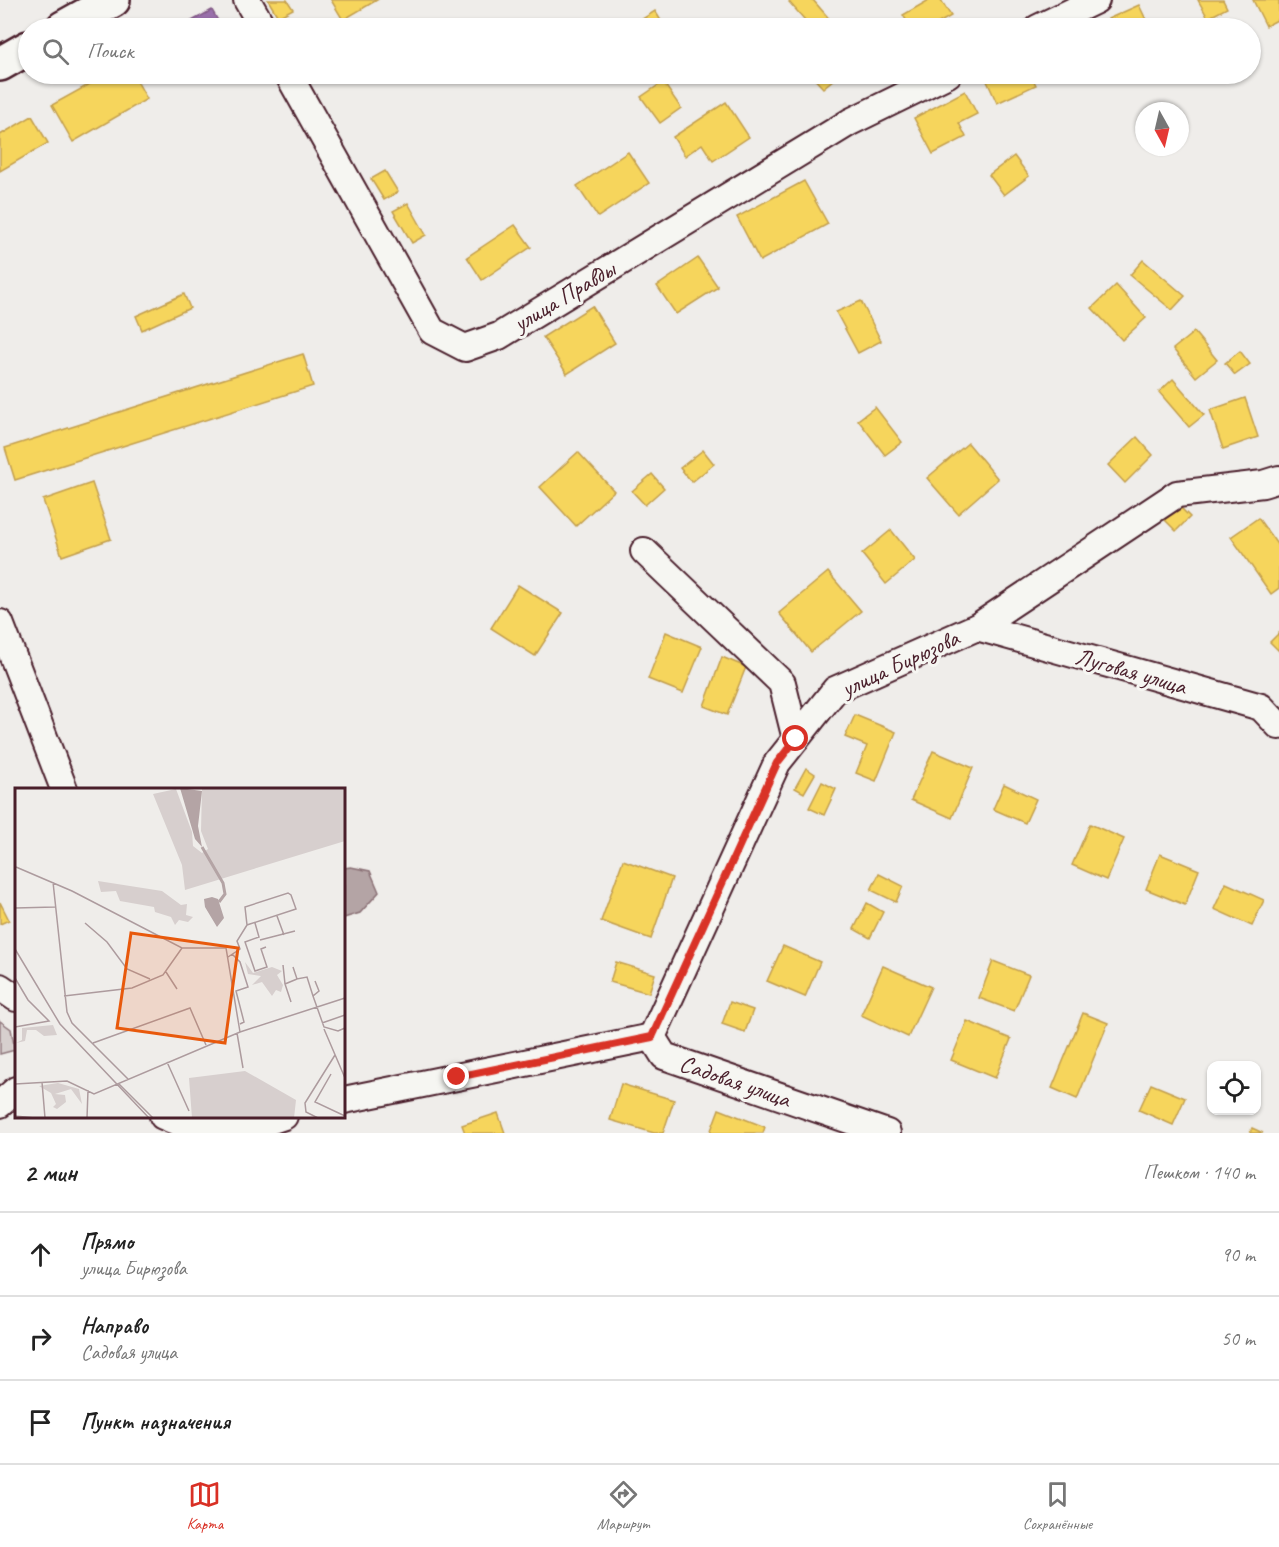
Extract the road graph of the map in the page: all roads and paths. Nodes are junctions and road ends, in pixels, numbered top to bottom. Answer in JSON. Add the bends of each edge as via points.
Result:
{"nodes":[{"id":1,"x":113,"y":0,"type":"edge"},
{"id":2,"x":247,"y":0,"type":"edge"},
{"id":3,"x":1096,"y":0,"type":"edge"},
{"id":4,"x":81,"y":18,"type":"edge"},
{"id":5,"x":257,"y":18,"type":"edge"},
{"id":6,"x":1059,"y":18,"type":"edge"},
{"id":7,"x":18,"y":54,"type":"edge"},
{"id":8,"x":0,"y":64,"type":"edge"},
{"id":9,"x":294,"y":84,"type":"edge"},
{"id":10,"x":928,"y":84,"type":"edge"},
{"id":11,"x":1279,"y":479,"type":"edge"},
{"id":12,"x":644,"y":551,"type":"dead end"},
{"id":13,"x":0,"y":623,"type":"edge"},
{"id":14,"x":977,"y":627,"type":"junction"},
{"id":15,"x":1279,"y":726,"type":"edge"},
{"id":16,"x":796,"y":739,"type":"junction"},
{"id":17,"x":64,"y":788,"type":"edge"},
{"id":18,"x":0,"y":987,"type":"edge"},
{"id":19,"x":15,"y":997,"type":"edge"},
{"id":20,"x":652,"y":1037,"type":"junction"},
{"id":21,"x":15,"y":1091,"type":"edge"},
{"id":22,"x":345,"y":1100,"type":"edge"},
{"id":23,"x":0,"y":1104,"type":"edge"},
{"id":24,"x":168,"y":1118,"type":"edge"},
{"id":25,"x":278,"y":1118,"type":"edge"},
{"id":26,"x":887,"y":1133,"type":"edge"}],
"edges":[{"from":1,"to":4,"type":"main road"},
{"from":2,"to":5,"type":"street"},
{"from":3,"to":6,"type":"street"},
{"from":7,"to":8,"type":"main road"},
{"from":9,"to":10,"type":"street","name":"улица Правды","via":[[432,331],[465,348],[499,336],[850,122]]},
{"from":11,"to":14,"type":"street","name":"улица Бирюзова","via":[[1177,494]]},
{"from":12,"to":16,"type":"street","via":[[782,683]]},
{"from":13,"to":17,"type":"street"},
{"from":14,"to":15,"type":"street","name":"Луговая улица","via":[[1261,707]]},
{"from":14,"to":16,"type":"street","name":"улица Бирюзова","via":[[835,690]]},
{"from":16,"to":20,"type":"street","name":"улица Бирюзова","via":[[777,763]]},
{"from":18,"to":19,"type":"street"},
{"from":20,"to":22,"type":"street","name":"Садовая улица"},
{"from":20,"to":26,"type":"street","name":"Садовая улица","via":[[664,1056]]},
{"from":21,"to":23,"type":"street"},
{"from":24,"to":25,"type":"street","via":[[192,1128],[246,1129]]}]}
